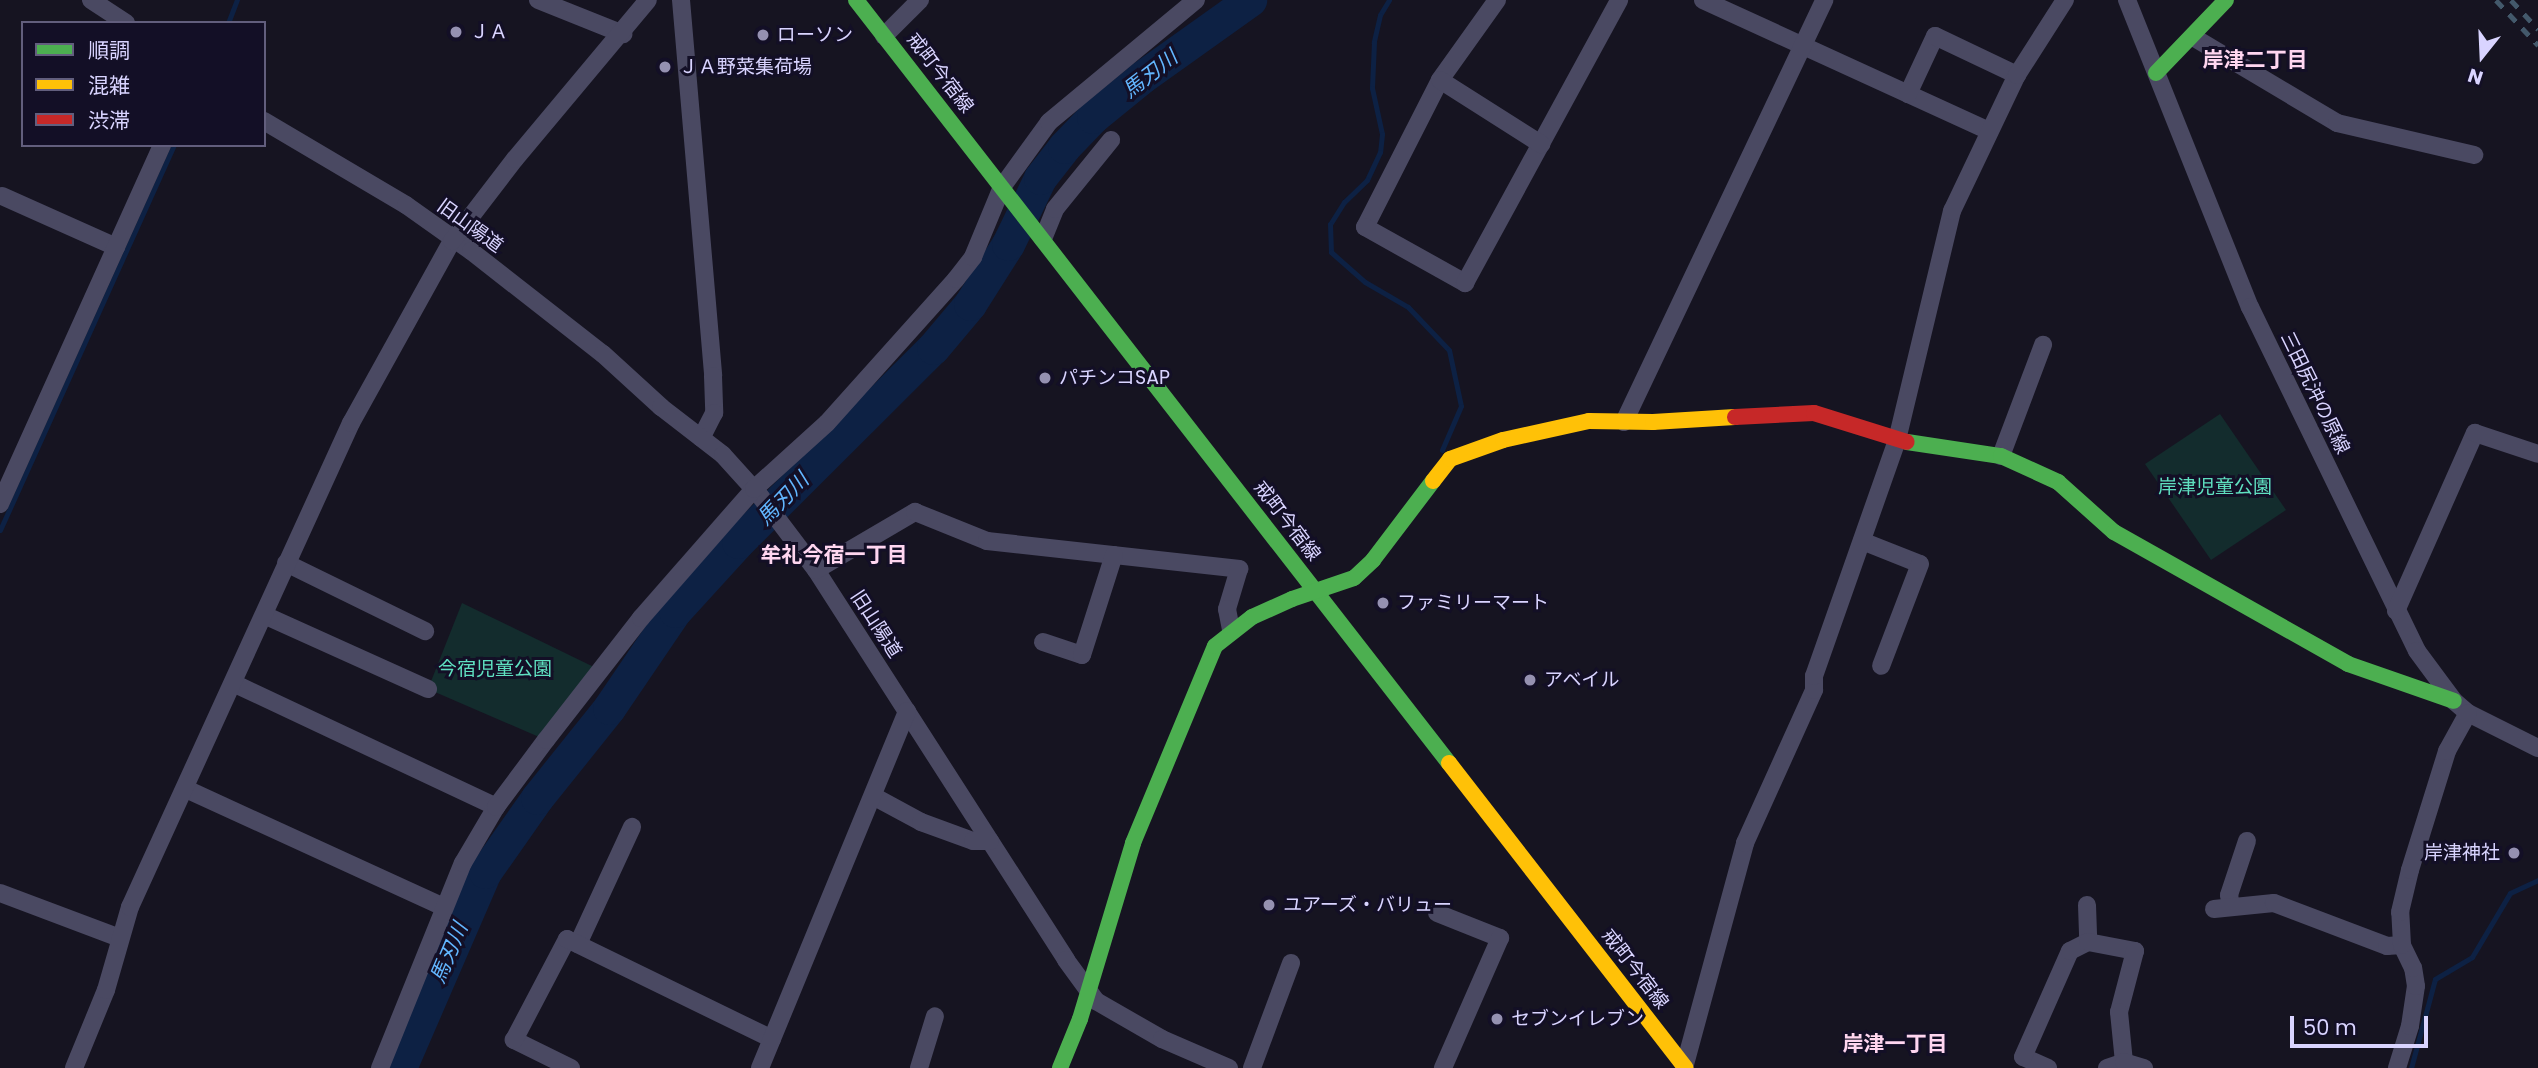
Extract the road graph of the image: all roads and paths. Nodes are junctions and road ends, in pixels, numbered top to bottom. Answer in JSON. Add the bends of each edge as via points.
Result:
{"nodes":[{"id":1,"x":538,"y":0,"type":"edge"},
{"id":2,"x":648,"y":0,"type":"edge"},
{"id":3,"x":681,"y":0,"type":"edge"},
{"id":4,"x":856,"y":0,"type":"edge"},
{"id":5,"x":920,"y":0,"type":"edge"},
{"id":6,"x":1196,"y":0,"type":"edge"},
{"id":7,"x":1497,"y":0,"type":"edge"},
{"id":8,"x":1619,"y":0,"type":"edge"},
{"id":9,"x":1703,"y":0,"type":"edge"},
{"id":10,"x":1824,"y":0,"type":"edge"},
{"id":11,"x":2065,"y":0,"type":"edge"},
{"id":12,"x":2127,"y":0,"type":"edge"},
{"id":13,"x":2226,"y":0,"type":"edge"},
{"id":14,"x":100,"y":8,"type":"edge"},
{"id":15,"x":123,"y":21,"type":"edge"},
{"id":16,"x":623,"y":34,"type":"junction"},
{"id":17,"x":884,"y":36,"type":"junction"},
{"id":18,"x":2193,"y":37,"type":"junction"},
{"id":19,"x":1803,"y":45,"type":"junction"},
{"id":20,"x":2156,"y":73,"type":"junction"},
{"id":21,"x":2017,"y":75,"type":"junction"},
{"id":22,"x":1440,"y":80,"type":"junction"},
{"id":23,"x":1908,"y":94,"type":"junction"},
{"id":24,"x":266,"y":122,"type":"edge"},
{"id":25,"x":1989,"y":131,"type":"junction"},
{"id":26,"x":1111,"y":140,"type":"dead end"},
{"id":27,"x":1541,"y":144,"type":"junction"},
{"id":28,"x":161,"y":147,"type":"edge"},
{"id":29,"x":2474,"y":155,"type":"dead end"},
{"id":30,"x":1005,"y":191,"type":"junction"},
{"id":31,"x":2,"y":196,"type":"dead end"},
{"id":32,"x":1040,"y":235,"type":"junction"},
{"id":33,"x":452,"y":241,"type":"junction"},
{"id":34,"x":116,"y":247,"type":"junction"},
{"id":35,"x":2043,"y":345,"type":"dead end"},
{"id":36,"x":1624,"y":422,"type":"junction"},
{"id":37,"x":701,"y":438,"type":"junction"},
{"id":38,"x":1897,"y":440,"type":"junction"},
{"id":39,"x":2538,"y":454,"type":"edge"},
{"id":40,"x":2001,"y":456,"type":"junction"},
{"id":41,"x":757,"y":492,"type":"junction"},
{"id":42,"x":0,"y":504,"type":"edge"},
{"id":43,"x":1863,"y":541,"type":"junction"},
{"id":44,"x":1114,"y":555,"type":"junction"},
{"id":45,"x":286,"y":563,"type":"junction"},
{"id":46,"x":816,"y":570,"type":"junction"},
{"id":47,"x":1316,"y":593,"type":"junction"},
{"id":48,"x":2396,"y":611,"type":"junction"},
{"id":49,"x":264,"y":615,"type":"junction"},
{"id":50,"x":1231,"y":630,"type":"junction"},
{"id":51,"x":425,"y":631,"type":"dead end"},
{"id":52,"x":1043,"y":642,"type":"dead end"},
{"id":53,"x":1881,"y":666,"type":"dead end"},
{"id":54,"x":233,"y":683,"type":"junction"},
{"id":55,"x":428,"y":689,"type":"dead end"},
{"id":56,"x":2454,"y":701,"type":"junction"},
{"id":57,"x":907,"y":711,"type":"junction"},
{"id":58,"x":2468,"y":713,"type":"junction"},
{"id":59,"x":2538,"y":748,"type":"edge"},
{"id":60,"x":186,"y":789,"type":"junction"},
{"id":61,"x":873,"y":796,"type":"junction"},
{"id":62,"x":496,"y":807,"type":"junction"},
{"id":63,"x":632,"y":827,"type":"dead end"},
{"id":64,"x":990,"y":841,"type":"junction"},
{"id":65,"x":2247,"y":841,"type":"dead end"},
{"id":66,"x":0,"y":893,"type":"edge"},
{"id":67,"x":2087,"y":905,"type":"dead end"},
{"id":68,"x":444,"y":907,"type":"junction"},
{"id":69,"x":1437,"y":913,"type":"dead end"},
{"id":70,"x":120,"y":938,"type":"junction"},
{"id":71,"x":2088,"y":942,"type":"junction"},
{"id":72,"x":578,"y":944,"type":"junction"},
{"id":73,"x":2402,"y":945,"type":"junction"},
{"id":74,"x":1291,"y":963,"type":"dead end"},
{"id":75,"x":1089,"y":991,"type":"junction"},
{"id":76,"x":935,"y":1016,"type":"dead end"},
{"id":77,"x":772,"y":1039,"type":"junction"},
{"id":78,"x":2116,"y":1065,"type":"edge"},
{"id":79,"x":1218,"y":1066,"type":"edge"},
{"id":80,"x":1685,"y":1067,"type":"edge"},
{"id":81,"x":74,"y":1068,"type":"edge"},
{"id":82,"x":380,"y":1068,"type":"edge"},
{"id":83,"x":570,"y":1068,"type":"edge"},
{"id":84,"x":760,"y":1068,"type":"edge"},
{"id":85,"x":919,"y":1068,"type":"edge"},
{"id":86,"x":1060,"y":1068,"type":"edge"},
{"id":87,"x":1252,"y":1068,"type":"edge"},
{"id":88,"x":1443,"y":1068,"type":"edge"},
{"id":89,"x":2048,"y":1068,"type":"edge"},
{"id":90,"x":2144,"y":1068,"type":"edge"},
{"id":91,"x":2397,"y":1068,"type":"edge"}],
"edges":[{"from":1,"to":16,"type":"street"},
{"from":2,"to":16,"type":"street"},
{"from":3,"to":37,"type":"street","via":[[713,376],[713,413]]},
{"from":4,"to":17,"type":"street","name":"戒町今宿線"},
{"from":5,"to":17,"type":"street"},
{"from":6,"to":30,"type":"street","via":[[1049,122]]},
{"from":7,"to":22,"type":"street"},
{"from":8,"to":27,"type":"street"},
{"from":9,"to":19,"type":"street"},
{"from":10,"to":19,"type":"street"},
{"from":11,"to":21,"type":"street"},
{"from":12,"to":20,"type":"street","name":"三田尻沖の原線"},
{"from":13,"to":18,"type":"street"},
{"from":14,"to":15,"type":"street"},
{"from":16,"to":33,"type":"street","via":[[515,159]]},
{"from":17,"to":30,"type":"street","name":"戒町今宿線"},
{"from":18,"to":20,"type":"street"},
{"from":18,"to":29,"type":"street","via":[[2337,123]]},
{"from":19,"to":23,"type":"street"},
{"from":19,"to":36,"type":"street"},
{"from":20,"to":48,"type":"street","name":"三田尻沖の原線","via":[[2250,307]]},
{"from":21,"to":23,"type":"street","via":[[1935,36]]},
{"from":21,"to":25,"type":"street"},
{"from":22,"to":27,"type":"street"},
{"from":22,"to":27,"type":"street","via":[[1365,227],[1465,283]]},
{"from":23,"to":25,"type":"street"},
{"from":24,"to":33,"type":"street","name":"旧山陽道","via":[[406,205]]},
{"from":25,"to":38,"type":"street","via":[[1952,211]]},
{"from":26,"to":32,"type":"street","via":[[1055,209]]},
{"from":28,"to":34,"type":"street"},
{"from":30,"to":32,"type":"street","name":"戒町今宿線"},
{"from":30,"to":41,"type":"street","via":[[973,257],[956,279],[827,423]]},
{"from":31,"to":34,"type":"street"},
{"from":32,"to":47,"type":"street","name":"戒町今宿線"},
{"from":33,"to":37,"type":"street","name":"旧山陽道","via":[[603,354]]},
{"from":33,"to":45,"type":"street","via":[[351,423]]},
{"from":34,"to":42,"type":"street"},
{"from":35,"to":40,"type":"street"},
{"from":36,"to":38,"type":"street","via":[[1814,413]]},
{"from":36,"to":47,"type":"street","via":[[1589,421],[1503,440],[1450,459],[1373,560],[1354,578]]},
{"from":37,"to":41,"type":"street","name":"旧山陽道"},
{"from":38,"to":40,"type":"street"},
{"from":38,"to":43,"type":"street"},
{"from":39,"to":48,"type":"street","via":[[2475,433]]},
{"from":40,"to":56,"type":"street","via":[[2058,482],[2114,532],[2348,664]]},
{"from":41,"to":46,"type":"street","name":"旧山陽道"},
{"from":41,"to":62,"type":"street","via":[[641,618]]},
{"from":43,"to":53,"type":"street","via":[[1920,564]]},
{"from":43,"to":80,"type":"street","via":[[1814,676],[1814,690],[1745,843]]},
{"from":44,"to":46,"type":"street","via":[[987,541],[915,512]]},
{"from":44,"to":50,"type":"street","via":[[1239,569],[1227,609]]},
{"from":44,"to":52,"type":"street","via":[[1082,655]]},
{"from":45,"to":49,"type":"street"},
{"from":45,"to":51,"type":"street"},
{"from":46,"to":57,"type":"street","name":"旧山陽道"},
{"from":47,"to":50,"type":"street","via":[[1292,598]]},
{"from":47,"to":80,"type":"street","name":"戒町今宿線"},
{"from":48,"to":56,"type":"street","name":"三田尻沖の原線","via":[[2417,651]]},
{"from":49,"to":54,"type":"street"},
{"from":49,"to":55,"type":"street"},
{"from":50,"to":75,"type":"street","via":[[1215,646],[1200,676],[1154,786]]},
{"from":54,"to":60,"type":"street"},
{"from":54,"to":62,"type":"street"},
{"from":56,"to":58,"type":"street","name":"三田尻沖の原線"},
{"from":57,"to":61,"type":"street"},
{"from":57,"to":64,"type":"street","name":"旧山陽道"},
{"from":58,"to":59,"type":"street","name":"三田尻沖の原線"},
{"from":58,"to":73,"type":"street","via":[[2447,751],[2410,870],[2400,912]]},
{"from":60,"to":68,"type":"street"},
{"from":60,"to":70,"type":"street"},
{"from":61,"to":64,"type":"street","via":[[921,822],[973,841]]},
{"from":61,"to":77,"type":"street"},
{"from":62,"to":68,"type":"street"},
{"from":63,"to":72,"type":"street"},
{"from":64,"to":75,"type":"street","name":"旧山陽道"},
{"from":65,"to":73,"type":"street","via":[[2222,908],[2274,903],[2387,946]]},
{"from":66,"to":70,"type":"street"},
{"from":67,"to":71,"type":"street"},
{"from":68,"to":82,"type":"street"},
{"from":69,"to":88,"type":"street","via":[[1500,939]]},
{"from":70,"to":81,"type":"street","via":[[106,989]]},
{"from":71,"to":78,"type":"street","via":[[2135,951],[2119,1012]]},
{"from":71,"to":89,"type":"street","via":[[2070,951],[2023,1058]]},
{"from":72,"to":77,"type":"street"},
{"from":72,"to":83,"type":"street","via":[[567,939],[514,1040]]},
{"from":73,"to":91,"type":"street","via":[[2416,986]]},
{"from":74,"to":87,"type":"street"},
{"from":75,"to":79,"type":"street","name":"旧山陽道","via":[[1096,1001]]},
{"from":75,"to":86,"type":"street"},
{"from":76,"to":85,"type":"street"},
{"from":77,"to":84,"type":"street"},
{"from":78,"to":90,"type":"street"}]}
